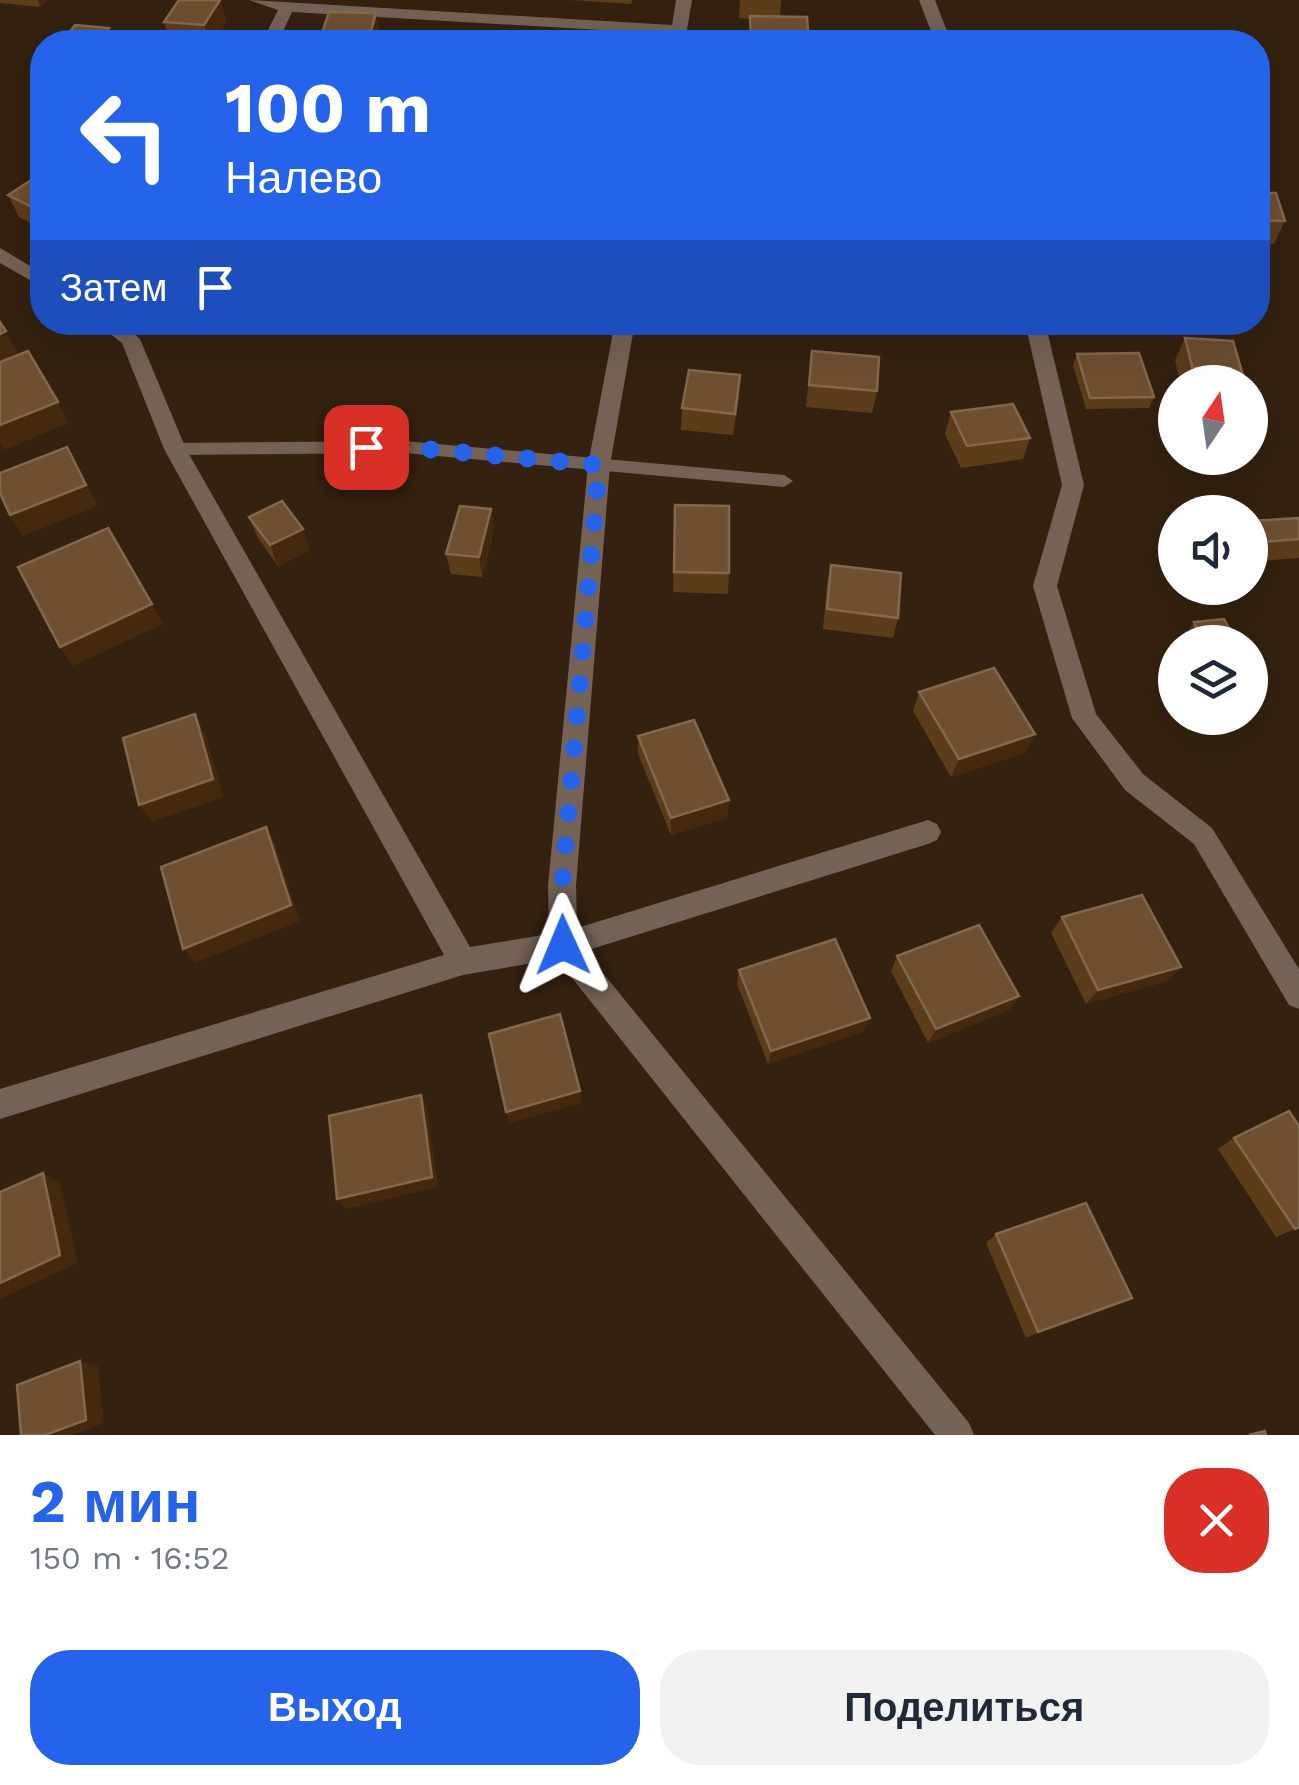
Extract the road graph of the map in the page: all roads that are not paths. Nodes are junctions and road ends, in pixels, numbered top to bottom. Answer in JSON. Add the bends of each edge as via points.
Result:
{"nodes":[{"id":1,"x":257,"y":0,"type":"edge"},
{"id":2,"x":684,"y":0,"type":"edge"},
{"id":3,"x":927,"y":0,"type":"edge"},
{"id":4,"x":289,"y":3,"type":"edge"},
{"id":5,"x":276,"y":30,"type":"edge"},
{"id":6,"x":607,"y":30,"type":"edge"},
{"id":7,"x":679,"y":30,"type":"edge"},
{"id":8,"x":939,"y":30,"type":"edge"},
{"id":9,"x":0,"y":254,"type":"edge"},
{"id":10,"x":30,"y":274,"type":"edge"},
{"id":11,"x":134,"y":335,"type":"edge"},
{"id":12,"x":624,"y":335,"type":"edge"},
{"id":13,"x":1037,"y":335,"type":"edge"},
{"id":14,"x":175,"y":449,"type":"junction"},
{"id":15,"x":599,"y":465,"type":"junction"},
{"id":16,"x":784,"y":480,"type":"dead end"},
{"id":17,"x":928,"y":832,"type":"dead end"},
{"id":18,"x":563,"y":945,"type":"junction"},
{"id":19,"x":462,"y":962,"type":"junction"},
{"id":20,"x":1299,"y":995,"type":"edge"},
{"id":21,"x":0,"y":1104,"type":"edge"},
{"id":22,"x":958,"y":1435,"type":"edge"}],
"edges":[{"from":1,"to":4,"type":"street"},
{"from":2,"to":7,"type":"street"},
{"from":3,"to":8,"type":"street"},
{"from":4,"to":5,"type":"street"},
{"from":4,"to":6,"type":"street"},
{"from":9,"to":10,"type":"street"},
{"from":11,"to":14,"type":"street"},
{"from":12,"to":15,"type":"street"},
{"from":13,"to":20,"type":"street","via":[[1073,485],[1046,586],[1084,718],[1134,782],[1203,836]]},
{"from":14,"to":15,"type":"lane","via":[[404,447]]},
{"from":14,"to":19,"type":"street"},
{"from":15,"to":16,"type":"lane"},
{"from":15,"to":18,"type":"street","via":[[562,886]]},
{"from":17,"to":18,"type":"street"},
{"from":18,"to":19,"type":"street"},
{"from":18,"to":22,"type":"street"},
{"from":19,"to":21,"type":"street"}]}
